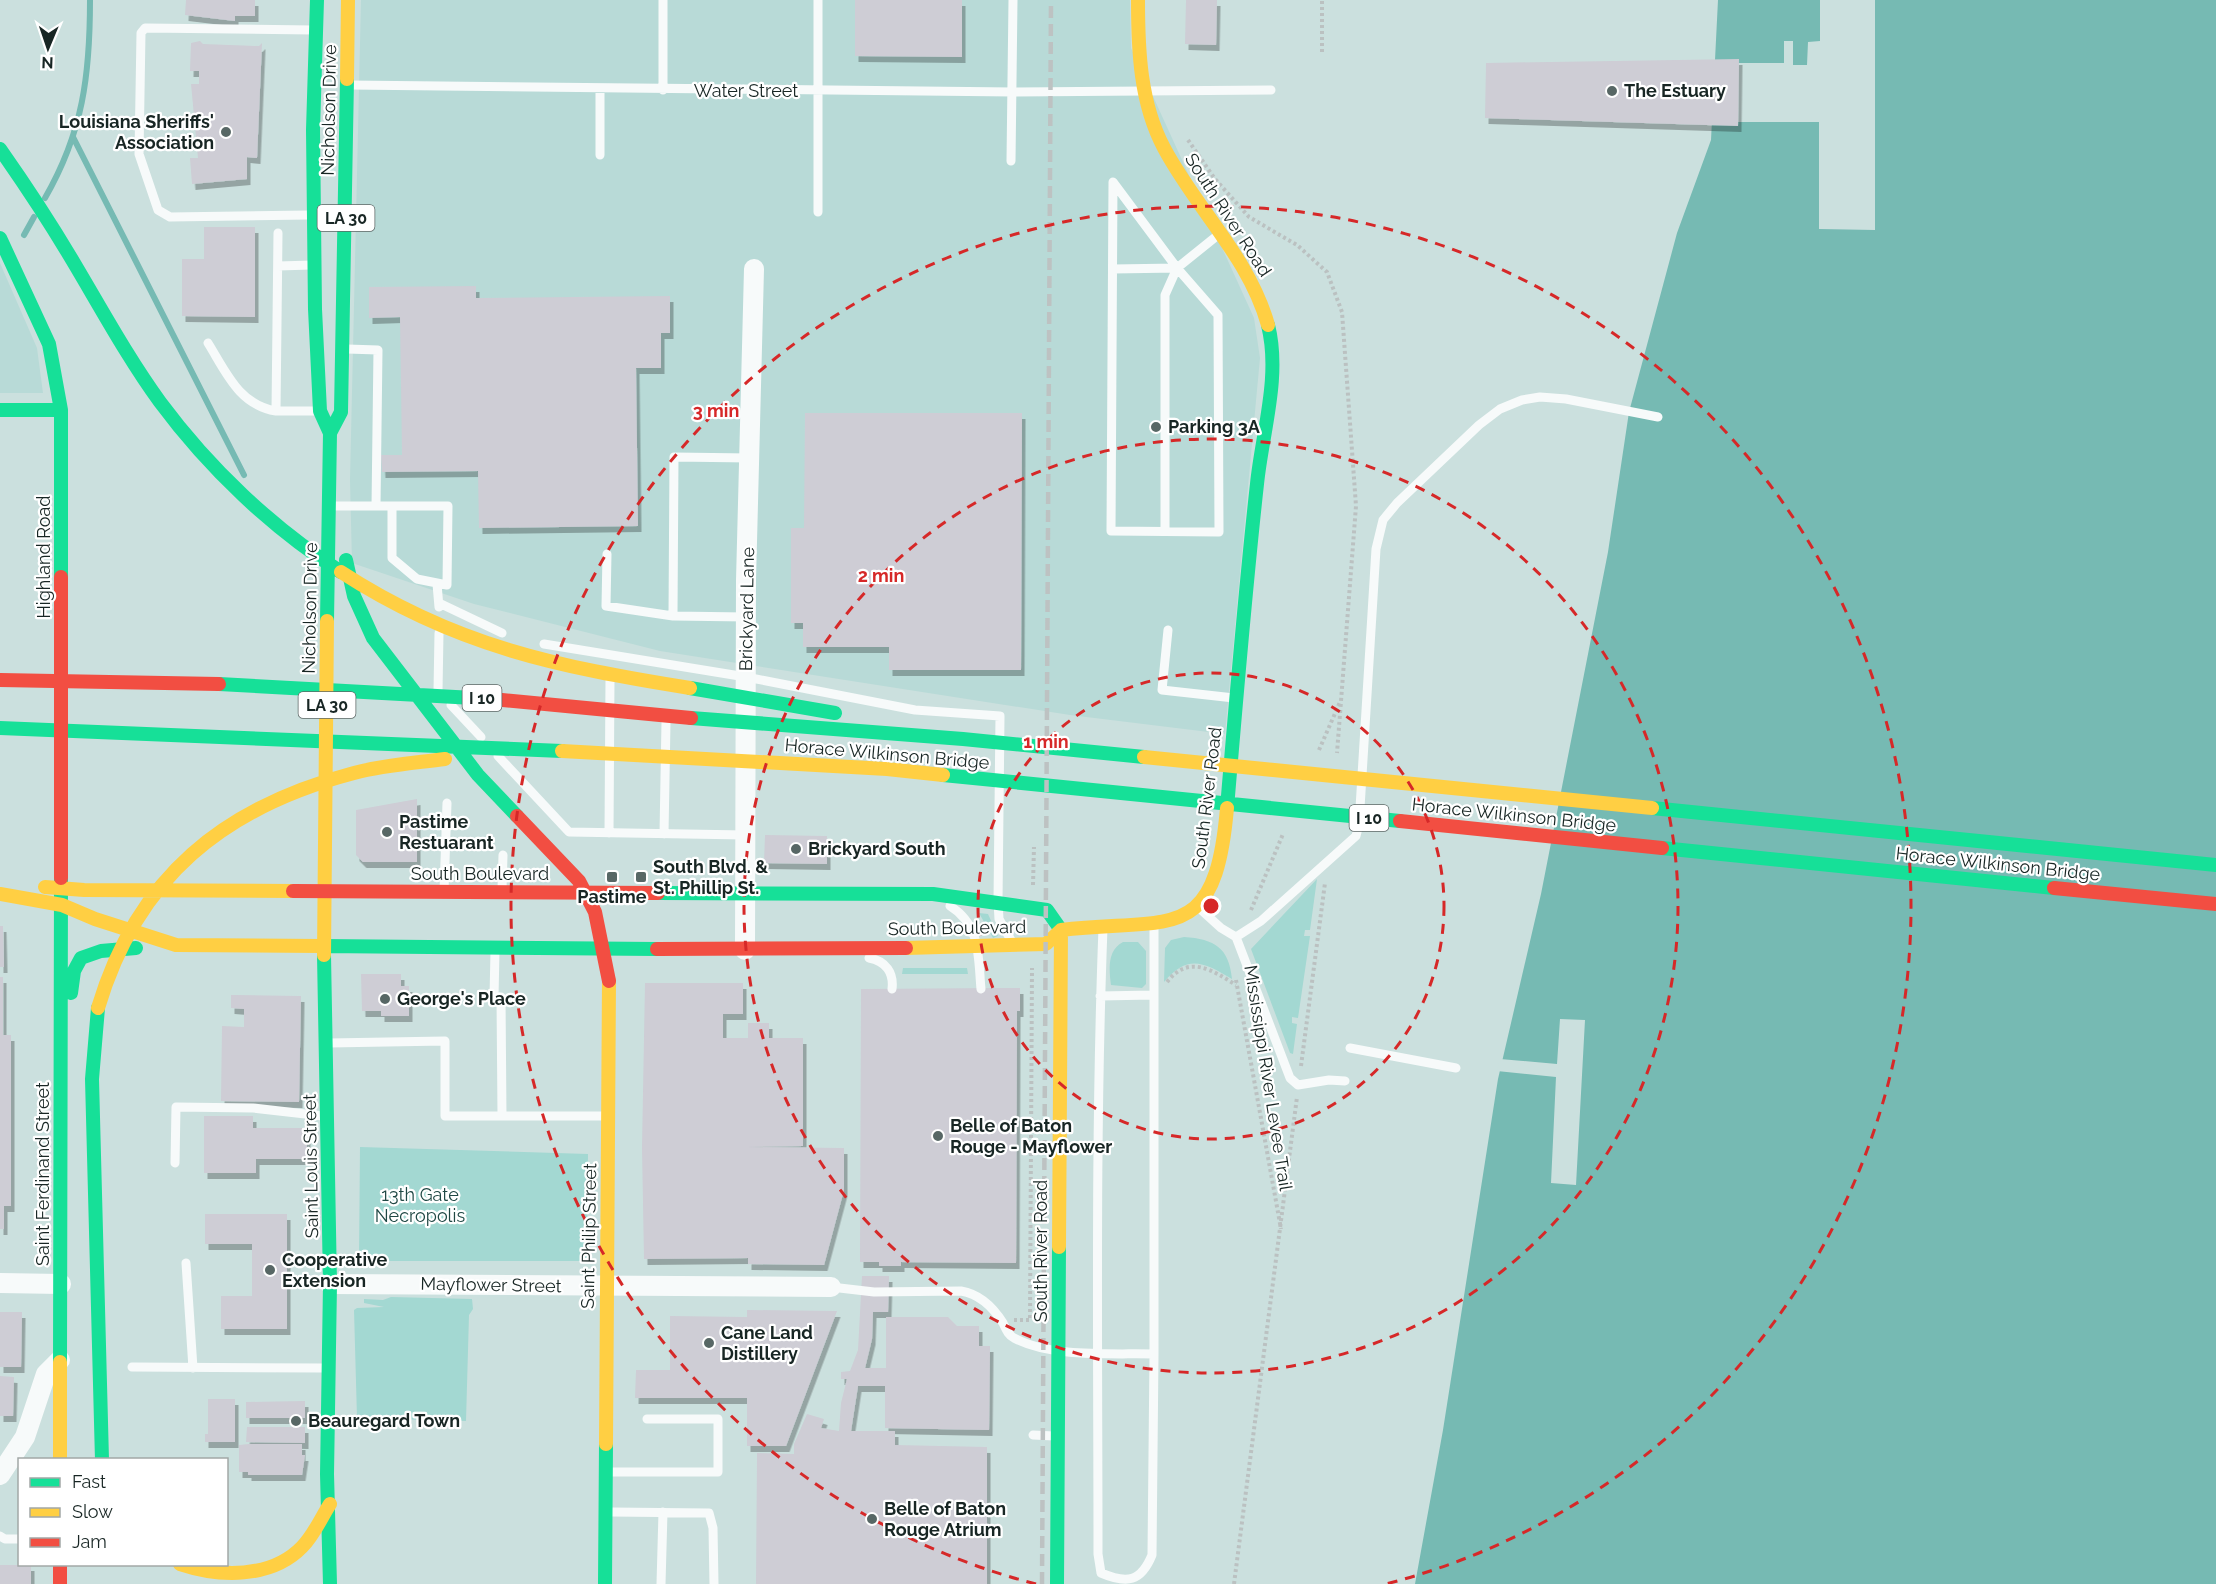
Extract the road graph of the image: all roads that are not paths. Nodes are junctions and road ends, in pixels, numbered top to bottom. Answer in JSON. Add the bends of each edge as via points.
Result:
{"nodes":[{"id":1,"x":317,"y":0,"type":"edge"},
{"id":2,"x":348,"y":0,"type":"edge"},
{"id":3,"x":663,"y":0,"type":"edge"},
{"id":4,"x":818,"y":0,"type":"edge"},
{"id":5,"x":1013,"y":0,"type":"edge"},
{"id":6,"x":1138,"y":0,"type":"edge"},
{"id":7,"x":316,"y":31,"type":"junction"},
{"id":8,"x":347,"y":85,"type":"junction"},
{"id":9,"x":600,"y":89,"type":"junction"},
{"id":10,"x":663,"y":90,"type":"junction"},
{"id":11,"x":1270,"y":90,"type":"dead end"},
{"id":12,"x":817,"y":91,"type":"junction"},
{"id":13,"x":1145,"y":91,"type":"junction"},
{"id":14,"x":1013,"y":92,"type":"junction"},
{"id":15,"x":0,"y":149,"type":"edge"},
{"id":16,"x":600,"y":155,"type":"dead end"},
{"id":17,"x":1011,"y":161,"type":"dead end"},
{"id":18,"x":818,"y":212,"type":"dead end"},
{"id":19,"x":313,"y":215,"type":"junction"},
{"id":20,"x":278,"y":233,"type":"dead end"},
{"id":21,"x":1220,"y":233,"type":"junction"},
{"id":22,"x":0,"y":238,"type":"edge"},
{"id":23,"x":278,"y":266,"type":"junction"},
{"id":24,"x":314,"y":266,"type":"junction"},
{"id":25,"x":1177,"y":268,"type":"junction"},
{"id":26,"x":754,"y":269,"type":"dead end"},
{"id":27,"x":1113,"y":269,"type":"junction"},
{"id":28,"x":208,"y":343,"type":"dead end"},
{"id":29,"x":342,"y":349,"type":"junction"},
{"id":30,"x":0,"y":410,"type":"edge"},
{"id":31,"x":61,"y":410,"type":"junction"},
{"id":32,"x":276,"y":411,"type":"junction"},
{"id":33,"x":320,"y":411,"type":"junction"},
{"id":34,"x":1658,"y":417,"type":"dead end"},
{"id":35,"x":330,"y":434,"type":"junction"},
{"id":36,"x":750,"y":458,"type":"junction"},
{"id":37,"x":375,"y":506,"type":"junction"},
{"id":38,"x":392,"y":506,"type":"junction"},
{"id":39,"x":330,"y":512,"type":"junction"},
{"id":40,"x":1164,"y":531,"type":"junction"},
{"id":41,"x":608,"y":555,"type":"dead end"},
{"id":42,"x":437,"y":584,"type":"junction"},
{"id":43,"x":439,"y":603,"type":"junction"},
{"id":44,"x":673,"y":616,"type":"junction"},
{"id":45,"x":746,"y":617,"type":"junction"},
{"id":46,"x":1168,"y":630,"type":"dead end"},
{"id":47,"x":513,"y":638,"type":"dead end"},
{"id":48,"x":529,"y":642,"type":"dead end"},
{"id":49,"x":610,"y":655,"type":"junction"},
{"id":50,"x":668,"y":664,"type":"junction"},
{"id":51,"x":746,"y":677,"type":"junction"},
{"id":52,"x":0,"y":680,"type":"edge"},
{"id":53,"x":667,"y":698,"type":"dead end"},
{"id":54,"x":1236,"y":698,"type":"junction"},
{"id":55,"x":667,"y":710,"type":"dead end"},
{"id":56,"x":0,"y":728,"type":"edge"},
{"id":57,"x":963,"y":739,"type":"junction"},
{"id":58,"x":521,"y":749,"type":"junction"},
{"id":59,"x":447,"y":803,"type":"dead end"},
{"id":60,"x":609,"y":833,"type":"junction"},
{"id":61,"x":664,"y":834,"type":"junction"},
{"id":62,"x":745,"y":835,"type":"junction"},
{"id":63,"x":503,"y":855,"type":"dead end"},
{"id":64,"x":2216,"y":866,"type":"edge"},
{"id":65,"x":0,"y":888,"type":"edge"},
{"id":66,"x":62,"y":888,"type":"junction"},
{"id":67,"x":323,"y":891,"type":"junction"},
{"id":68,"x":444,"y":891,"type":"junction"},
{"id":69,"x":502,"y":892,"type":"junction"},
{"id":70,"x":585,"y":892,"type":"junction"},
{"id":71,"x":744,"y":893,"type":"junction"},
{"id":72,"x":0,"y":894,"type":"edge"},
{"id":73,"x":926,"y":894,"type":"junction"},
{"id":74,"x":998,"y":902,"type":"junction"},
{"id":75,"x":2216,"y":904,"type":"edge"},
{"id":76,"x":62,"y":905,"type":"junction"},
{"id":77,"x":1197,"y":907,"type":"junction"},
{"id":78,"x":1154,"y":924,"type":"junction"},
{"id":79,"x":1103,"y":926,"type":"junction"},
{"id":80,"x":1061,"y":930,"type":"junction"},
{"id":81,"x":1236,"y":937,"type":"junction"},
{"id":82,"x":176,"y":945,"type":"junction"},
{"id":83,"x":978,"y":945,"type":"junction"},
{"id":84,"x":326,"y":946,"type":"junction"},
{"id":85,"x":1016,"y":947,"type":"junction"},
{"id":86,"x":496,"y":948,"type":"junction"},
{"id":87,"x":604,"y":948,"type":"junction"},
{"id":88,"x":745,"y":950,"type":"junction"},
{"id":89,"x":892,"y":989,"type":"dead end"},
{"id":90,"x":981,"y":989,"type":"dead end"},
{"id":91,"x":1100,"y":996,"type":"junction"},
{"id":92,"x":1153,"y":998,"type":"junction"},
{"id":93,"x":61,"y":1004,"type":"junction"},
{"id":94,"x":326,"y":1043,"type":"junction"},
{"id":95,"x":1350,"y":1048,"type":"dead end"},
{"id":96,"x":1456,"y":1068,"type":"dead end"},
{"id":97,"x":1345,"y":1081,"type":"dead end"},
{"id":98,"x":328,"y":1116,"type":"junction"},
{"id":99,"x":502,"y":1116,"type":"junction"},
{"id":100,"x":608,"y":1116,"type":"junction"},
{"id":101,"x":175,"y":1163,"type":"dead end"},
{"id":102,"x":186,"y":1263,"type":"dead end"},
{"id":103,"x":0,"y":1283,"type":"edge"},
{"id":104,"x":61,"y":1284,"type":"junction"},
{"id":105,"x":330,"y":1284,"type":"junction"},
{"id":106,"x":606,"y":1286,"type":"junction"},
{"id":107,"x":831,"y":1287,"type":"joint"},
{"id":108,"x":1058,"y":1350,"type":"junction"},
{"id":109,"x":1098,"y":1352,"type":"junction"},
{"id":110,"x":98,"y":1354,"type":"junction"},
{"id":111,"x":1154,"y":1354,"type":"junction"},
{"id":112,"x":60,"y":1360,"type":"junction"},
{"id":113,"x":132,"y":1367,"type":"dead end"},
{"id":114,"x":193,"y":1368,"type":"junction"},
{"id":115,"x":329,"y":1368,"type":"junction"},
{"id":116,"x":86,"y":1414,"type":"dead end"},
{"id":117,"x":647,"y":1419,"type":"dead end"},
{"id":118,"x":1032,"y":1435,"type":"dead end"},
{"id":119,"x":1058,"y":1436,"type":"junction"},
{"id":120,"x":60,"y":1458,"type":"edge"},
{"id":121,"x":102,"y":1458,"type":"edge"},
{"id":122,"x":605,"y":1472,"type":"junction"},
{"id":123,"x":0,"y":1476,"type":"edge"},
{"id":124,"x":330,"y":1504,"type":"junction"},
{"id":125,"x":605,"y":1512,"type":"junction"},
{"id":126,"x":663,"y":1512,"type":"junction"},
{"id":127,"x":0,"y":1536,"type":"edge"},
{"id":128,"x":18,"y":1539,"type":"edge"},
{"id":129,"x":60,"y":1566,"type":"edge"},
{"id":130,"x":187,"y":1566,"type":"edge"},
{"id":131,"x":1101,"y":1573,"type":"junction"},
{"id":132,"x":60,"y":1584,"type":"edge"},
{"id":133,"x":330,"y":1584,"type":"edge"},
{"id":134,"x":605,"y":1584,"type":"edge"},
{"id":135,"x":661,"y":1584,"type":"edge"},
{"id":136,"x":714,"y":1584,"type":"edge"},
{"id":137,"x":1057,"y":1584,"type":"edge"},
{"id":138,"x":1101,"y":1584,"type":"edge"}],
"edges":[{"from":1,"to":7,"type":"main road","name":"Nicholson Drive","number":"LA 30"},
{"from":2,"to":8,"type":"main road","name":"Nicholson Drive","number":"LA 30"},
{"from":3,"to":10,"type":"lane"},
{"from":4,"to":12,"type":"lane"},
{"from":5,"to":14,"type":"lane"},
{"from":6,"to":13,"type":"main road","name":"South River Road"},
{"from":7,"to":19,"type":"main road","name":"Nicholson Drive","number":"LA 30"},
{"from":7,"to":19,"type":"lane","via":[[145,28],[141,33],[139,154],[158,210],[170,217]]},
{"from":8,"to":9,"type":"lane","name":"Water Street"},
{"from":8,"to":29,"type":"main road","name":"Nicholson Drive","number":"LA 30"},
{"from":9,"to":10,"type":"lane","name":"Water Street"},
{"from":9,"to":16,"type":"lane"},
{"from":10,"to":12,"type":"lane","name":"Water Street"},
{"from":11,"to":13,"type":"lane","name":"Water Street"},
{"from":12,"to":14,"type":"lane","name":"Water Street"},
{"from":12,"to":18,"type":"lane"},
{"from":13,"to":14,"type":"lane","name":"Water Street"},
{"from":13,"to":21,"type":"main road","name":"South River Road","via":[[1163,147]]},
{"from":14,"to":17,"type":"lane"},
{"from":15,"to":57,"type":"main road","via":[[130,358],[174,420],[270,518],[366,587],[444,627],[511,652]]},
{"from":19,"to":24,"type":"main road","name":"Nicholson Drive","number":"LA 30"},
{"from":20,"to":23,"type":"lane"},
{"from":21,"to":25,"type":"lane"},
{"from":21,"to":54,"type":"main road","name":"South River Road","via":[[1258,295],[1268,328],[1272,366]]},
{"from":22,"to":31,"type":"main road","name":"Highland Road","via":[[47,338]]},
{"from":23,"to":24,"type":"lane"},
{"from":23,"to":32,"type":"lane"},
{"from":24,"to":33,"type":"main road","name":"Nicholson Drive","number":"LA 30"},
{"from":25,"to":27,"type":"lane"},
{"from":25,"to":27,"type":"lane","via":[[1113,182]]},
{"from":25,"to":40,"type":"lane","via":[[1165,295]]},
{"from":25,"to":40,"type":"lane","via":[[1218,315],[1219,532]]},
{"from":26,"to":36,"type":"street","name":"Brickyard Lane"},
{"from":27,"to":40,"type":"lane","via":[[1111,531]]},
{"from":28,"to":32,"type":"lane","via":[[242,395],[258,406]]},
{"from":29,"to":35,"type":"main road","name":"Nicholson Drive","number":"LA 30","via":[[341,412]]},
{"from":29,"to":37,"type":"lane","via":[[378,350]]},
{"from":30,"to":31,"type":"main road"},
{"from":31,"to":66,"type":"main road","name":"Highland Road"},
{"from":32,"to":33,"type":"lane"},
{"from":33,"to":35,"type":"main road","name":"Nicholson Drive","number":"LA 30"},
{"from":34,"to":81,"type":"lane","via":[[1566,399],[1522,400],[1500,409],[1479,425],[1383,520],[1376,549],[1356,836],[1261,921]]},
{"from":35,"to":39,"type":"main road","name":"Nicholson Drive","number":"LA 30"},
{"from":36,"to":44,"type":"lane","via":[[674,457]]},
{"from":36,"to":45,"type":"street","name":"Brickyard Lane"},
{"from":37,"to":38,"type":"lane"},
{"from":37,"to":39,"type":"lane"},
{"from":38,"to":42,"type":"lane","via":[[392,558],[417,579]]},
{"from":38,"to":42,"type":"lane","via":[[448,506],[447,585]]},
{"from":39,"to":67,"type":"main road","name":"Nicholson Drive","number":"LA 30"},
{"from":39,"to":70,"type":"main road","name":"Saint Philip Street","via":[[344,539],[354,596],[373,638],[478,775],[566,864]]},
{"from":41,"to":44,"type":"lane","via":[[606,606]]},
{"from":42,"to":43,"type":"lane"},
{"from":43,"to":47,"type":"lane"},
{"from":43,"to":60,"type":"lane","via":[[438,691],[569,832]]},
{"from":44,"to":45,"type":"lane"},
{"from":45,"to":51,"type":"street","name":"Brickyard Lane"},
{"from":46,"to":54,"type":"lane","via":[[1162,690]]},
{"from":48,"to":49,"type":"lane"},
{"from":49,"to":50,"type":"lane"},
{"from":49,"to":60,"type":"lane"},
{"from":50,"to":51,"type":"lane"},
{"from":50,"to":53,"type":"lane"},
{"from":51,"to":62,"type":"street","name":"Brickyard Lane"},
{"from":51,"to":74,"type":"lane","via":[[915,710],[1000,716]]},
{"from":52,"to":57,"type":"main road","number":"I 10","via":[[108,680],[357,690]]},
{"from":54,"to":77,"type":"main road","name":"South River Road","via":[[1221,862],[1211,893]]},
{"from":55,"to":61,"type":"lane"},
{"from":56,"to":58,"type":"main road","number":"I 10"},
{"from":57,"to":64,"type":"main road","name":"Horace Wilkinson Bridge","number":"I 10"},
{"from":58,"to":75,"type":"main road","name":"Horace Wilkinson Bridge","number":"I 10","via":[[887,770]]},
{"from":58,"to":110,"type":"main road","via":[[380,768],[331,780],[264,805],[206,841],[146,903],[114,956],[97,1014],[93,1064]]},
{"from":59,"to":68,"type":"lane"},
{"from":60,"to":61,"type":"lane"},
{"from":61,"to":62,"type":"lane"},
{"from":62,"to":71,"type":"street","name":"Brickyard Lane"},
{"from":63,"to":69,"type":"lane"},
{"from":65,"to":66,"type":"main road","name":"South Boulevard"},
{"from":66,"to":67,"type":"main road","name":"South Boulevard"},
{"from":66,"to":76,"type":"main road","name":"Saint Ferdinand Street"},
{"from":67,"to":68,"type":"main road","name":"South Boulevard"},
{"from":67,"to":84,"type":"main road","name":"Saint Louis Street"},
{"from":68,"to":69,"type":"main road","name":"South Boulevard"},
{"from":69,"to":70,"type":"main road","name":"South Boulevard"},
{"from":70,"to":71,"type":"main road","name":"South Boulevard"},
{"from":70,"to":87,"type":"main road","name":"Saint Philip Street","via":[[595,912]]},
{"from":71,"to":73,"type":"main road","name":"South Boulevard"},
{"from":71,"to":88,"type":"street","name":"Brickyard Lane"},
{"from":72,"to":76,"type":"main road","name":"South Boulevard"},
{"from":73,"to":74,"type":"main road","name":"South Boulevard"},
{"from":73,"to":83,"type":"lane","via":[[958,911],[974,930]]},
{"from":74,"to":80,"type":"main road","name":"South Boulevard","via":[[1047,910]]},
{"from":74,"to":85,"type":"lane","via":[[1004,933]]},
{"from":76,"to":82,"type":"main road","name":"South Boulevard"},
{"from":76,"to":93,"type":"main road","name":"Saint Ferdinand Street"},
{"from":77,"to":78,"type":"main road","name":"South River Road","via":[[1173,921]]},
{"from":77,"to":81,"type":"lane"},
{"from":78,"to":79,"type":"main road","name":"South River Road"},
{"from":78,"to":92,"type":"lane"},
{"from":79,"to":80,"type":"main road","name":"South River Road"},
{"from":79,"to":91,"type":"lane"},
{"from":80,"to":85,"type":"main road","name":"South Boulevard","via":[[1046,944]]},
{"from":80,"to":108,"type":"main road","name":"South River Road"},
{"from":81,"to":97,"type":"lane","via":[[1290,1078],[1298,1085]]},
{"from":82,"to":84,"type":"main road","name":"South Boulevard"},
{"from":82,"to":93,"type":"main road","via":[[101,951],[81,958],[74,971],[73,991]]},
{"from":83,"to":85,"type":"main road","name":"South Boulevard"},
{"from":83,"to":88,"type":"main road","name":"South Boulevard"},
{"from":83,"to":90,"type":"lane"},
{"from":84,"to":86,"type":"main road","name":"South Boulevard"},
{"from":84,"to":94,"type":"main road","name":"Saint Louis Street"},
{"from":86,"to":87,"type":"main road","name":"South Boulevard"},
{"from":86,"to":99,"type":"lane","via":[[494,997],[501,997]]},
{"from":87,"to":88,"type":"main road","name":"South Boulevard"},
{"from":87,"to":100,"type":"main road","name":"Saint Philip Street","via":[[609,984]]},
{"from":88,"to":89,"type":"lane","via":[[772,958],[876,959],[890,971]]},
{"from":91,"to":92,"type":"lane"},
{"from":91,"to":109,"type":"lane"},
{"from":92,"to":111,"type":"lane"},
{"from":93,"to":104,"type":"main road","name":"Saint Ferdinand Street"},
{"from":94,"to":98,"type":"main road","name":"Saint Louis Street"},
{"from":94,"to":99,"type":"lane","via":[[446,1041],[445,1116]]},
{"from":95,"to":96,"type":"lane"},
{"from":98,"to":101,"type":"lane","via":[[253,1108],[176,1107]]},
{"from":98,"to":105,"type":"main road","name":"Saint Louis Street"},
{"from":99,"to":100,"type":"lane"},
{"from":100,"to":106,"type":"main road","name":"Saint Philip Street"},
{"from":102,"to":114,"type":"lane"},
{"from":103,"to":104,"type":"street"},
{"from":104,"to":112,"type":"main road","name":"Saint Ferdinand Street"},
{"from":105,"to":106,"type":"street","name":"Mayflower Street"},
{"from":105,"to":115,"type":"main road","name":"Saint Louis Street"},
{"from":106,"to":107,"type":"street","name":"Mayflower Street"},
{"from":106,"to":122,"type":"main road","name":"Saint Philip Street"},
{"from":107,"to":108,"type":"lane","via":[[874,1292],[974,1293],[1001,1320],[1010,1336],[1036,1348]]},
{"from":108,"to":109,"type":"lane"},
{"from":108,"to":119,"type":"main road","name":"South River Road"},
{"from":109,"to":111,"type":"lane"},
{"from":109,"to":131,"type":"lane"},
{"from":110,"to":116,"type":"main road","via":[[89,1381]]},
{"from":110,"to":121,"type":"main road"},
{"from":111,"to":131,"type":"lane","via":[[1152,1555],[1144,1575],[1130,1582],[1113,1582]]},
{"from":112,"to":120,"type":"main road","name":"Saint Ferdinand Street"},
{"from":112,"to":123,"type":"street","via":[[46,1374],[25,1437]]},
{"from":113,"to":114,"type":"lane"},
{"from":114,"to":115,"type":"lane"},
{"from":115,"to":124,"type":"main road","name":"Saint Louis Street"},
{"from":117,"to":122,"type":"lane","via":[[718,1419],[718,1472]]},
{"from":118,"to":119,"type":"lane"},
{"from":119,"to":137,"type":"main road","name":"South River Road"},
{"from":122,"to":125,"type":"main road","name":"Saint Philip Street"},
{"from":124,"to":130,"type":"main road","via":[[300,1548],[266,1567],[210,1573]]},
{"from":124,"to":133,"type":"main road","name":"Saint Louis Street"},
{"from":125,"to":126,"type":"lane"},
{"from":125,"to":134,"type":"main road","name":"Saint Philip Street"},
{"from":126,"to":135,"type":"lane"},
{"from":126,"to":136,"type":"lane","via":[[709,1513]]},
{"from":127,"to":128,"type":"lane"},
{"from":129,"to":132,"type":"main road"},
{"from":131,"to":138,"type":"lane"}]}
